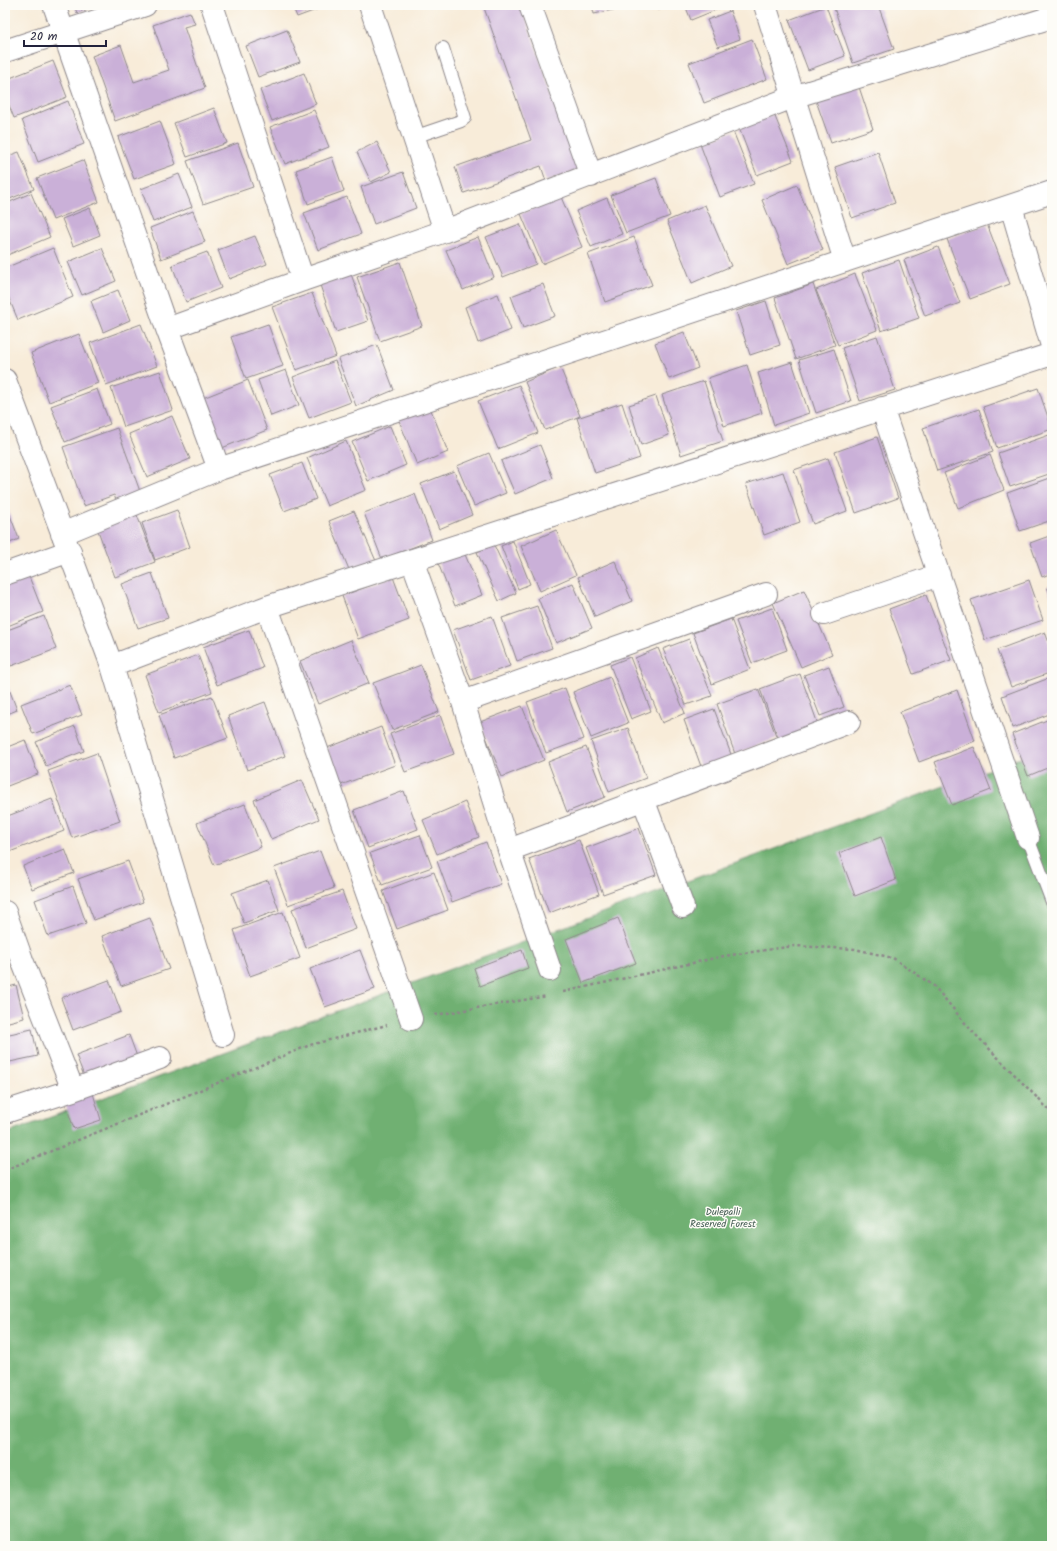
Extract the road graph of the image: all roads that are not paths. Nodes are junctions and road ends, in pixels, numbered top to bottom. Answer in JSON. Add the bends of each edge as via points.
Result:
{"nodes":[{"id":1,"x":54,"y":5,"type":"edge"},
{"id":2,"x":145,"y":5,"type":"edge"},
{"id":3,"x":212,"y":5,"type":"edge"},
{"id":4,"x":370,"y":5,"type":"edge"},
{"id":5,"x":530,"y":5,"type":"edge"},
{"id":6,"x":765,"y":5,"type":"edge"},
{"id":7,"x":1052,"y":17,"type":"edge"},
{"id":8,"x":64,"y":32,"type":"junction"},
{"id":9,"x":443,"y":48,"type":"dead end"},
{"id":10,"x":5,"y":51,"type":"edge"},
{"id":11,"x":794,"y":97,"type":"junction"},
{"id":12,"x":414,"y":138,"type":"junction"},
{"id":13,"x":591,"y":176,"type":"junction"},
{"id":14,"x":1052,"y":192,"type":"edge"},
{"id":15,"x":1011,"y":206,"type":"junction"},
{"id":16,"x":445,"y":232,"type":"junction"},
{"id":17,"x":845,"y":261,"type":"junction"},
{"id":18,"x":303,"y":280,"type":"junction"},
{"id":19,"x":167,"y":329,"type":"junction"},
{"id":20,"x":1052,"y":346,"type":"edge"},
{"id":21,"x":1052,"y":354,"type":"edge"},
{"id":22,"x":5,"y":380,"type":"edge"},
{"id":23,"x":882,"y":408,"type":"junction"},
{"id":24,"x":219,"y":469,"type":"junction"},
{"id":25,"x":66,"y":542,"type":"junction"},
{"id":26,"x":412,"y":560,"type":"junction"},
{"id":27,"x":5,"y":574,"type":"edge"},
{"id":28,"x":939,"y":575,"type":"junction"},
{"id":29,"x":766,"y":594,"type":"dead end"},
{"id":30,"x":267,"y":607,"type":"junction"},
{"id":31,"x":824,"y":614,"type":"dead end"},
{"id":32,"x":112,"y":666,"type":"junction"},
{"id":33,"x":463,"y":702,"type":"junction"},
{"id":34,"x":849,"y":722,"type":"dead end"},
{"id":35,"x":643,"y":799,"type":"junction"},
{"id":36,"x":1028,"y":838,"type":"joint"},
{"id":37,"x":509,"y":850,"type":"junction"},
{"id":38,"x":1052,"y":902,"type":"edge"},
{"id":39,"x":683,"y":907,"type":"dead end"},
{"id":40,"x":5,"y":912,"type":"edge"},
{"id":41,"x":13,"y":962,"type":"edge"},
{"id":42,"x":550,"y":970,"type":"dead end"},
{"id":43,"x":411,"y":1019,"type":"road end"},
{"id":44,"x":222,"y":1035,"type":"dead end"},
{"id":45,"x":160,"y":1058,"type":"dead end"},
{"id":46,"x":73,"y":1090,"type":"junction"},
{"id":47,"x":5,"y":1112,"type":"edge"}],
"edges":[{"from":1,"to":8,"type":"street"},
{"from":2,"to":8,"type":"street"},
{"from":3,"to":18,"type":"street"},
{"from":4,"to":12,"type":"street"},
{"from":5,"to":13,"type":"street"},
{"from":6,"to":11,"type":"street"},
{"from":7,"to":11,"type":"street"},
{"from":8,"to":10,"type":"street"},
{"from":8,"to":19,"type":"street"},
{"from":9,"to":12,"type":"lane","via":[[465,118]]},
{"from":11,"to":13,"type":"street"},
{"from":11,"to":17,"type":"street"},
{"from":12,"to":16,"type":"street"},
{"from":13,"to":16,"type":"street"},
{"from":14,"to":15,"type":"street"},
{"from":15,"to":17,"type":"street"},
{"from":15,"to":20,"type":"street"},
{"from":16,"to":18,"type":"street"},
{"from":17,"to":24,"type":"street"},
{"from":18,"to":19,"type":"street"},
{"from":19,"to":24,"type":"street"},
{"from":21,"to":23,"type":"street"},
{"from":22,"to":25,"type":"street"},
{"from":23,"to":26,"type":"street"},
{"from":23,"to":28,"type":"street"},
{"from":24,"to":25,"type":"street"},
{"from":25,"to":27,"type":"street"},
{"from":25,"to":32,"type":"street"},
{"from":26,"to":30,"type":"street"},
{"from":26,"to":33,"type":"street"},
{"from":28,"to":31,"type":"street"},
{"from":28,"to":36,"type":"street"},
{"from":29,"to":33,"type":"street"},
{"from":30,"to":32,"type":"street"},
{"from":30,"to":43,"type":"street"},
{"from":32,"to":44,"type":"street"},
{"from":33,"to":37,"type":"street"},
{"from":34,"to":35,"type":"street"},
{"from":35,"to":37,"type":"street"},
{"from":35,"to":39,"type":"street"},
{"from":36,"to":38,"type":"lane"},
{"from":37,"to":42,"type":"street"},
{"from":40,"to":41,"type":"street"},
{"from":41,"to":46,"type":"street"},
{"from":45,"to":46,"type":"street"},
{"from":46,"to":47,"type":"street"}]}
